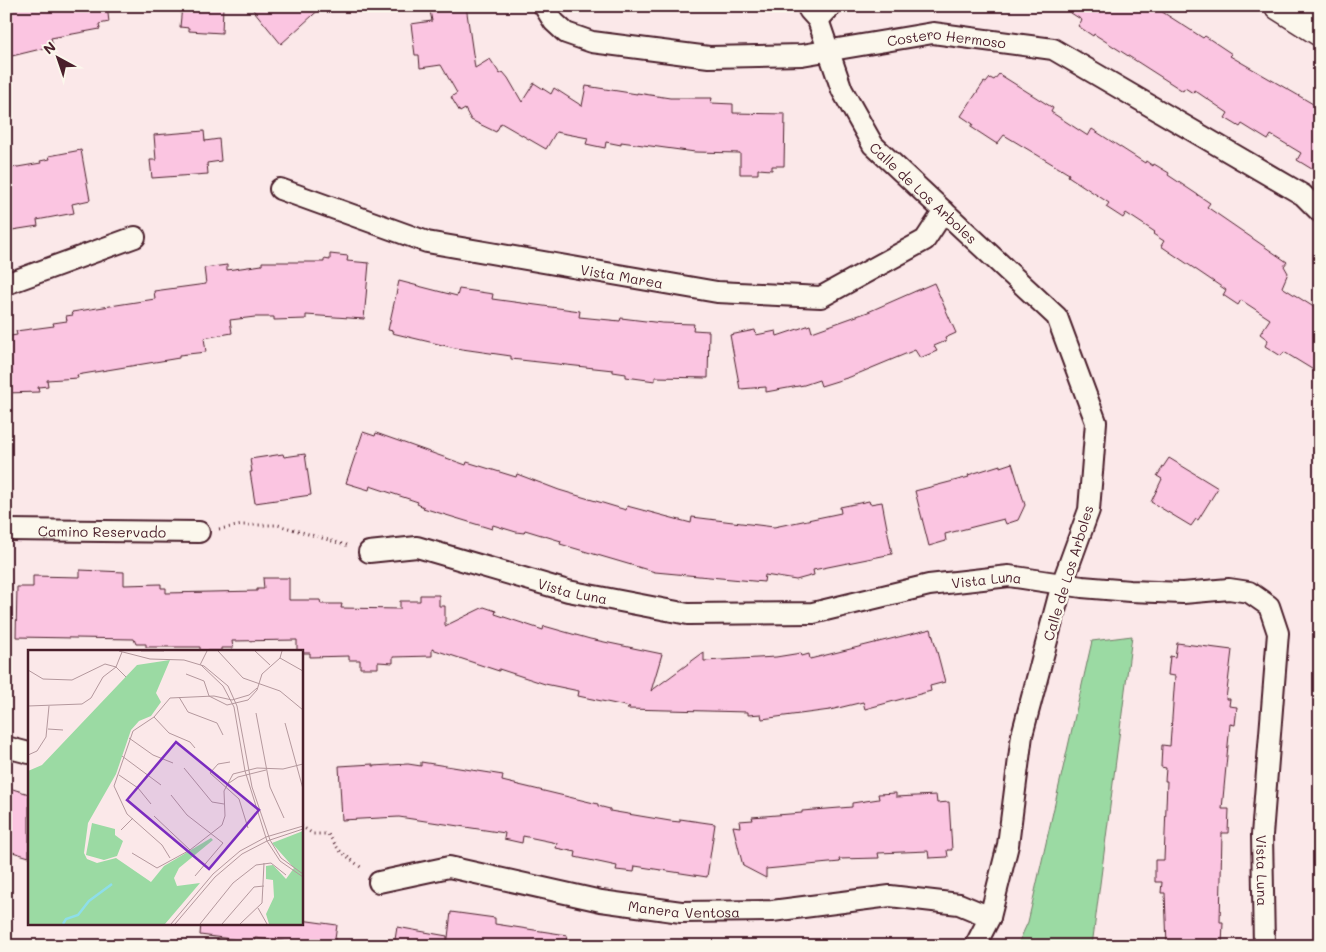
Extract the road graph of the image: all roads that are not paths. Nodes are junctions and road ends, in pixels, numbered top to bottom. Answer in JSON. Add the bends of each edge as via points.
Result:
{"nodes":[{"id":1,"x":544,"y":6,"type":"edge"},
{"id":2,"x":1279,"y":6,"type":"edge"},
{"id":3,"x":819,"y":11,"type":"edge"},
{"id":4,"x":1320,"y":32,"type":"edge"},
{"id":5,"x":829,"y":52,"type":"junction"},
{"id":6,"x":280,"y":189,"type":"dead end"},
{"id":7,"x":944,"y":211,"type":"junction"},
{"id":8,"x":1320,"y":212,"type":"edge"},
{"id":9,"x":135,"y":237,"type":"dead end"},
{"id":10,"x":6,"y":284,"type":"edge"},
{"id":11,"x":6,"y":530,"type":"edge"},
{"id":12,"x":199,"y":532,"type":"road end"},
{"id":13,"x":369,"y":552,"type":"road end"},
{"id":14,"x":1062,"y":584,"type":"junction"},
{"id":15,"x":6,"y":747,"type":"edge"},
{"id":16,"x":28,"y":753,"type":"edge"},
{"id":17,"x":380,"y":882,"type":"road end"},
{"id":18,"x":990,"y":917,"type":"junction"},
{"id":19,"x":975,"y":946,"type":"edge"},
{"id":20,"x":1264,"y":946,"type":"edge"}],
"edges":[{"from":1,"to":5,"type":"street","name":"Costero Hermoso","via":[[566,33],[592,42],[710,57]]},
{"from":2,"to":4,"type":"main road"},
{"from":3,"to":5,"type":"street","name":"Calle de Los Arboles"},
{"from":5,"to":7,"type":"street","name":"Calle de Los Arboles","via":[[842,90],[872,145]]},
{"from":5,"to":8,"type":"street","name":"Costero Hermoso","via":[[933,33],[1053,49],[1303,195]]},
{"from":6,"to":7,"type":"street","name":"Vista Marea","via":[[427,242],[717,292],[821,296],[926,240]]},
{"from":7,"to":14,"type":"street","name":"Calle de Los Arboles","via":[[1058,317],[1096,422],[1089,510]]},
{"from":9,"to":10,"type":"street"},
{"from":11,"to":12,"type":"street","name":"Camino Reservado"},
{"from":13,"to":14,"type":"street","name":"Vista Luna","via":[[417,547],[568,591],[688,614],[813,613],[928,585],[1009,576]]},
{"from":14,"to":18,"type":"street","name":"Calle de Los Arboles","via":[[1022,735],[1008,845]]},
{"from":14,"to":20,"type":"street","name":"Vista Luna","via":[[1166,592],[1229,589],[1249,592],[1269,606],[1278,633],[1262,835]]},
{"from":15,"to":16,"type":"street"},
{"from":17,"to":18,"type":"street","name":"Manera Ventosa","via":[[449,867],[601,901],[681,912],[772,911],[890,896],[959,904]]},
{"from":18,"to":19,"type":"street","name":"Calle de Los Arboles"}]}
